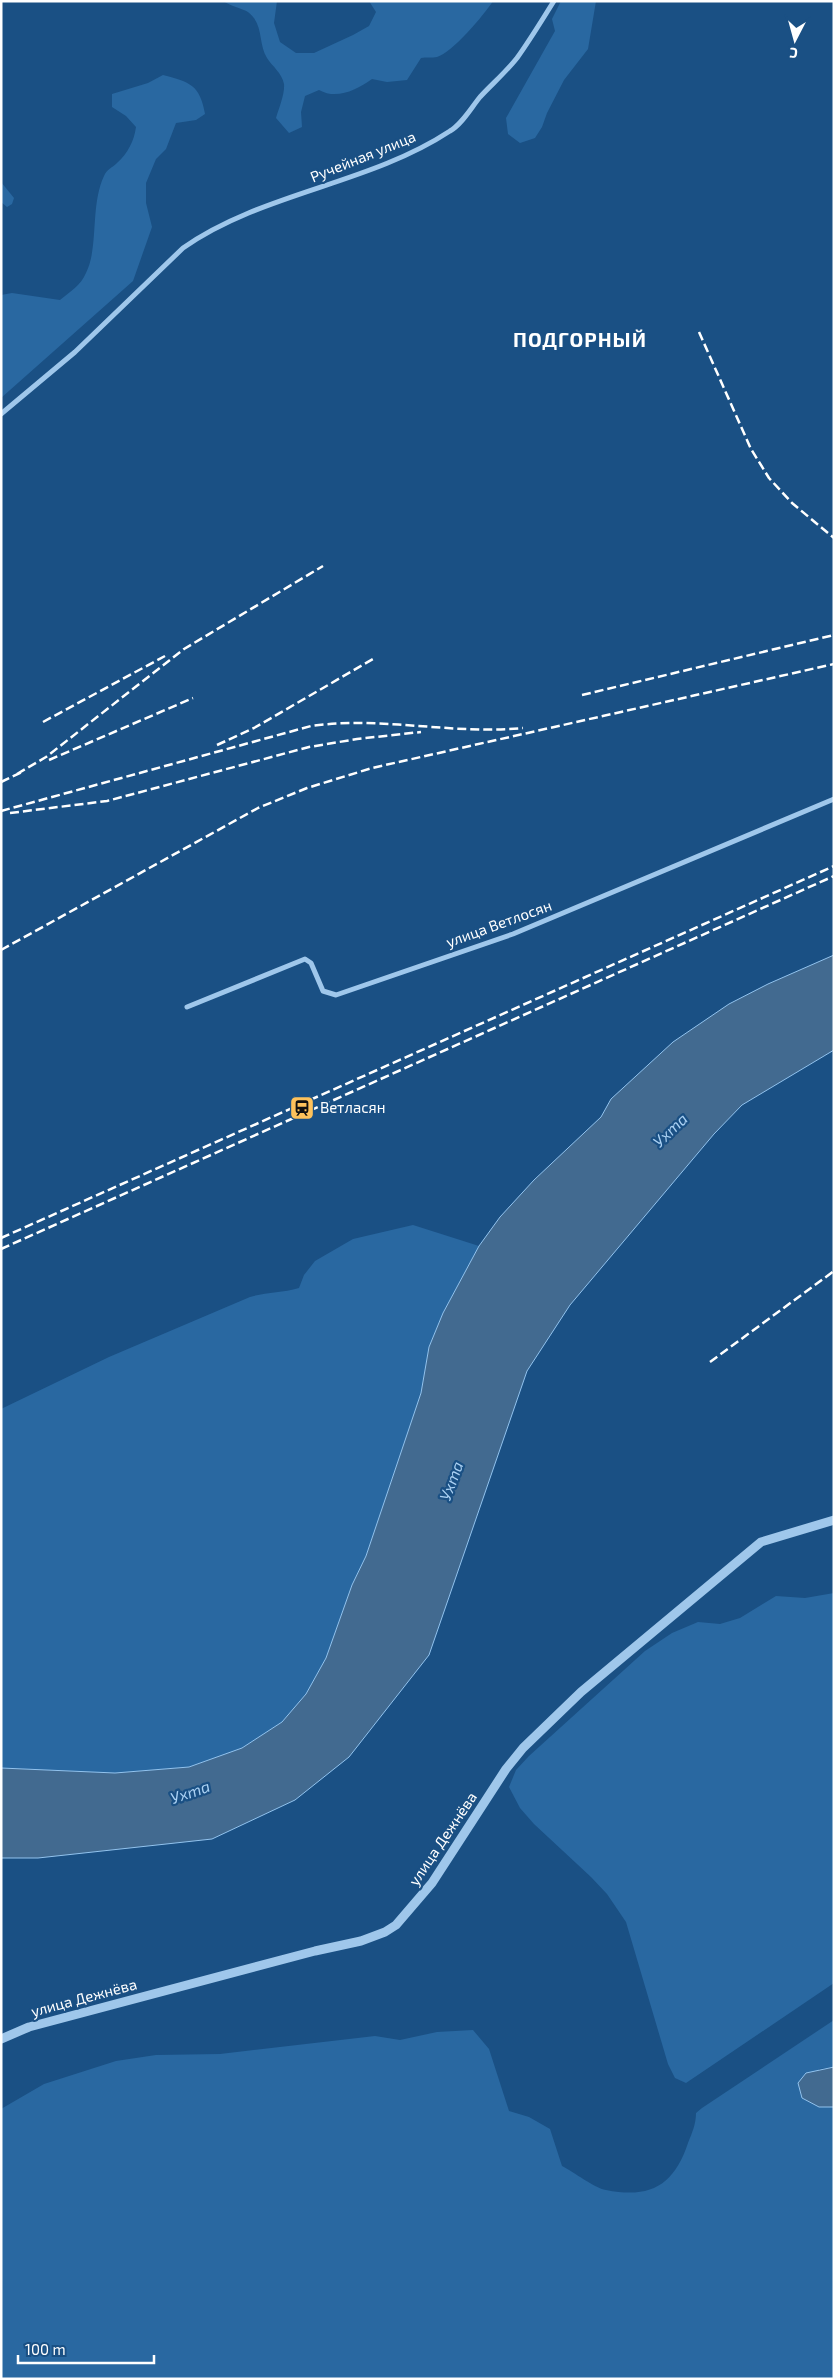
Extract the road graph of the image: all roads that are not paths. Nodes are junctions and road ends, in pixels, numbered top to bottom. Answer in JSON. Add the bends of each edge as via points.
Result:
{"nodes":[{"id":1,"x":554,"y":1,"type":"edge"},
{"id":2,"x":1,"y":414,"type":"edge"},
{"id":3,"x":834,"y":799,"type":"edge"},
{"id":4,"x":187,"y":1007,"type":"dead end"},
{"id":5,"x":834,"y":1520,"type":"edge"},
{"id":6,"x":1,"y":2039,"type":"edge"}],
"edges":[{"from":1,"to":2,"type":"street","name":"Ручейная улица","via":[[516,60],[452,130],[363,173],[222,224],[182,248],[75,352]]},
{"from":3,"to":4,"type":"street","name":"улица Ветлосян","via":[[513,934],[336,995],[323,991],[311,963],[305,959]]},
{"from":5,"to":6,"type":"street","name":"улица Дежнёва","via":[[761,1542],[581,1692],[523,1748],[432,1883],[406,1916],[385,1932],[361,1941],[315,1950],[29,2027]]}]}
